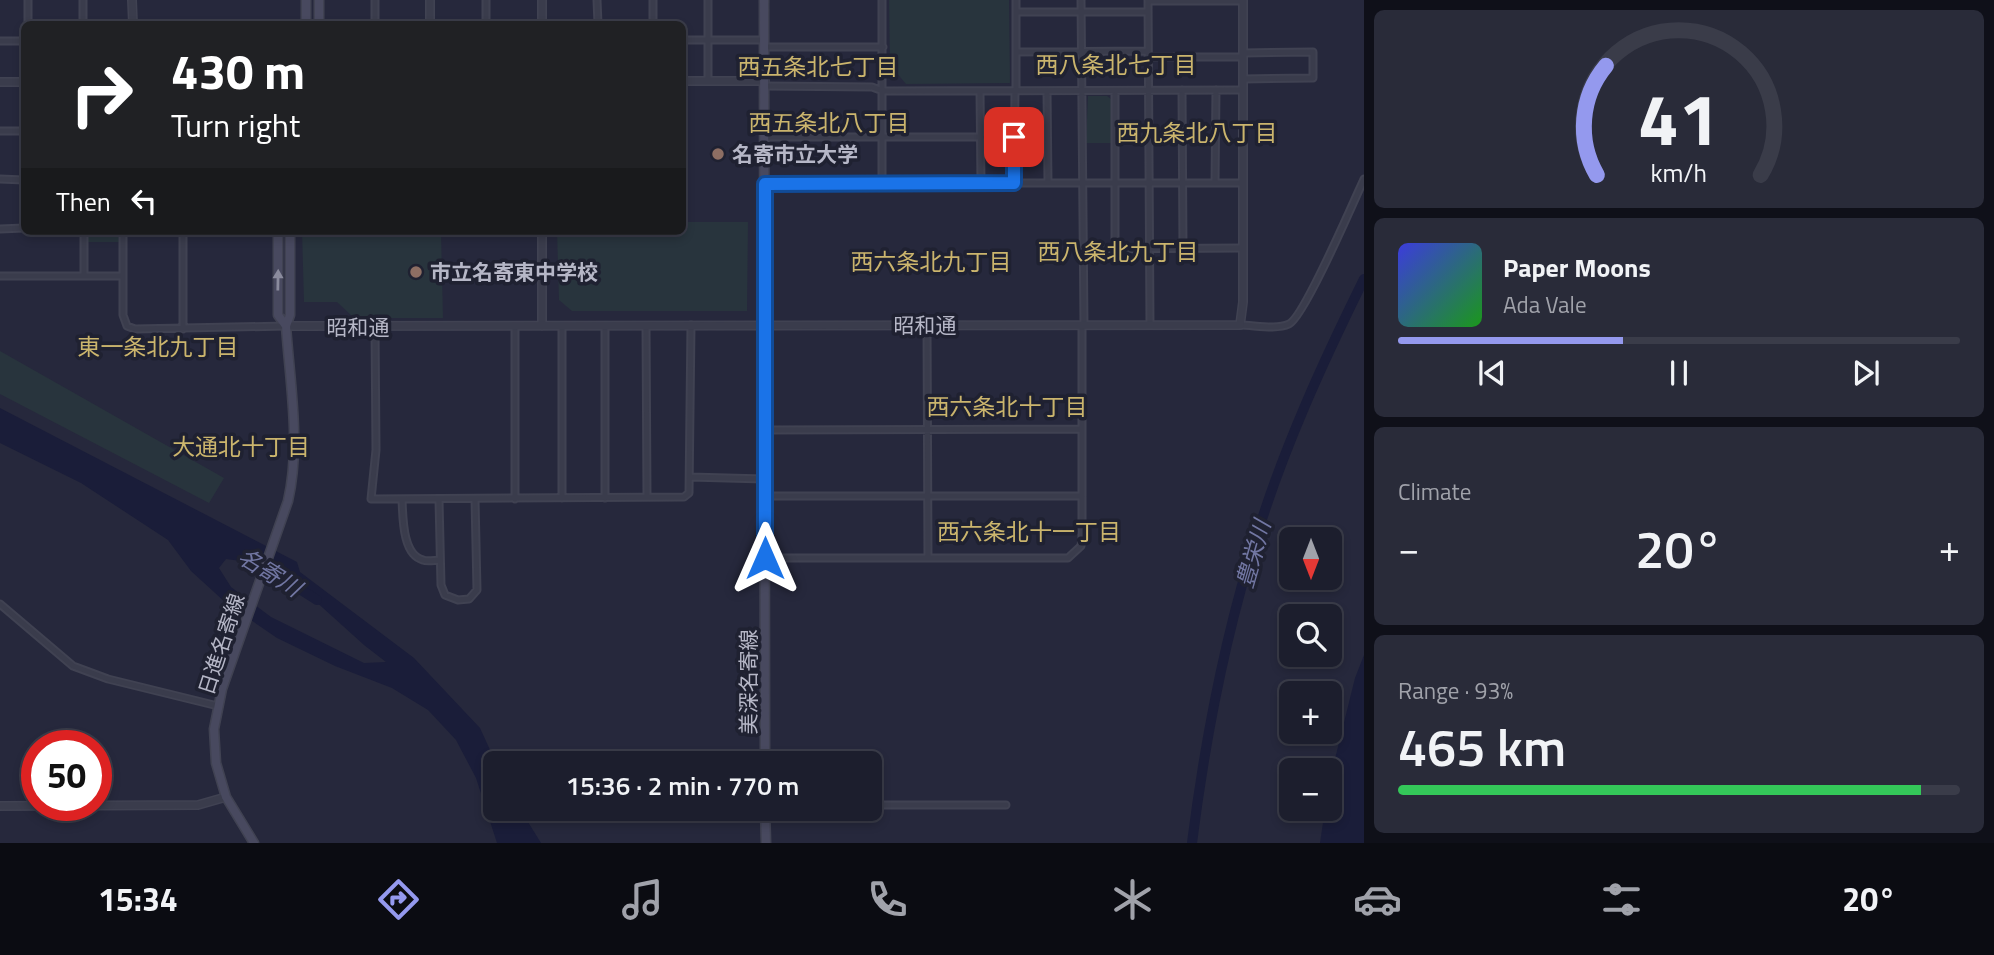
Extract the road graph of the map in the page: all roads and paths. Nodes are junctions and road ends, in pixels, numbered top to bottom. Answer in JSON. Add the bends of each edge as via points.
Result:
{"nodes":[{"id":1,"x":28,"y":0,"type":"edge"},
{"id":2,"x":83,"y":0,"type":"edge"},
{"id":3,"x":132,"y":0,"type":"edge"},
{"id":4,"x":306,"y":0,"type":"edge"},
{"id":5,"x":319,"y":0,"type":"edge"},
{"id":6,"x":375,"y":0,"type":"edge"},
{"id":7,"x":430,"y":0,"type":"edge"},
{"id":8,"x":486,"y":0,"type":"edge"},
{"id":9,"x":541,"y":0,"type":"edge"},
{"id":10,"x":597,"y":0,"type":"edge"},
{"id":11,"x":653,"y":0,"type":"edge"},
{"id":12,"x":708,"y":0,"type":"edge"},
{"id":13,"x":764,"y":0,"type":"edge"},
{"id":14,"x":882,"y":0,"type":"edge"},
{"id":15,"x":1016,"y":0,"type":"edge"},
{"id":16,"x":1081,"y":0,"type":"edge"},
{"id":17,"x":1243,"y":0,"type":"edge"},
{"id":18,"x":1148,"y":1,"type":"edge"},
{"id":19,"x":1016,"y":12,"type":"junction"},
{"id":20,"x":1081,"y":12,"type":"junction"},
{"id":21,"x":1148,"y":12,"type":"junction"},
{"id":22,"x":28,"y":21,"type":"edge"},
{"id":23,"x":83,"y":21,"type":"edge"},
{"id":24,"x":133,"y":21,"type":"edge"},
{"id":25,"x":306,"y":21,"type":"edge"},
{"id":26,"x":319,"y":21,"type":"edge"},
{"id":27,"x":375,"y":21,"type":"edge"},
{"id":28,"x":430,"y":21,"type":"edge"},
{"id":29,"x":486,"y":21,"type":"edge"},
{"id":30,"x":542,"y":21,"type":"edge"},
{"id":31,"x":598,"y":21,"type":"edge"},
{"id":32,"x":653,"y":21,"type":"edge"},
{"id":33,"x":686,"y":40,"type":"edge"},
{"id":34,"x":707,"y":40,"type":"junction"},
{"id":35,"x":0,"y":41,"type":"edge"},
{"id":36,"x":21,"y":41,"type":"edge"},
{"id":37,"x":764,"y":43,"type":"junction"},
{"id":38,"x":883,"y":47,"type":"junction"},
{"id":39,"x":1016,"y":52,"type":"junction"},
{"id":40,"x":1081,"y":52,"type":"junction"},
{"id":41,"x":1148,"y":54,"type":"junction"},
{"id":42,"x":1243,"y":55,"type":"junction"},
{"id":43,"x":1243,"y":79,"type":"junction"},
{"id":44,"x":686,"y":81,"type":"edge"},
{"id":45,"x":708,"y":81,"type":"junction"},
{"id":46,"x":0,"y":82,"type":"edge"},
{"id":47,"x":21,"y":82,"type":"edge"},
{"id":48,"x":765,"y":83,"type":"junction"},
{"id":49,"x":1148,"y":90,"type":"junction"},
{"id":50,"x":1182,"y":90,"type":"junction"},
{"id":51,"x":1216,"y":90,"type":"junction"},
{"id":52,"x":1243,"y":90,"type":"junction"},
{"id":53,"x":883,"y":91,"type":"junction"},
{"id":54,"x":980,"y":91,"type":"junction"},
{"id":55,"x":1015,"y":91,"type":"junction"},
{"id":56,"x":1046,"y":91,"type":"junction"},
{"id":57,"x":1082,"y":91,"type":"junction"},
{"id":58,"x":1115,"y":91,"type":"junction"},
{"id":59,"x":0,"y":131,"type":"edge"},
{"id":60,"x":21,"y":131,"type":"edge"},
{"id":61,"x":765,"y":137,"type":"junction"},
{"id":62,"x":882,"y":137,"type":"junction"},
{"id":63,"x":981,"y":137,"type":"junction"},
{"id":64,"x":0,"y":179,"type":"edge"},
{"id":65,"x":1364,"y":179,"type":"edge"},
{"id":66,"x":21,"y":180,"type":"edge"},
{"id":67,"x":883,"y":183,"type":"junction"},
{"id":68,"x":981,"y":183,"type":"junction"},
{"id":69,"x":1014,"y":183,"type":"junction"},
{"id":70,"x":1048,"y":183,"type":"junction"},
{"id":71,"x":1115,"y":183,"type":"junction"},
{"id":72,"x":1149,"y":183,"type":"junction"},
{"id":73,"x":1182,"y":183,"type":"junction"},
{"id":74,"x":1215,"y":183,"type":"junction"},
{"id":75,"x":1243,"y":183,"type":"junction"},
{"id":76,"x":765,"y":184,"type":"junction"},
{"id":77,"x":1082,"y":184,"type":"junction"},
{"id":78,"x":21,"y":228,"type":"edge"},
{"id":79,"x":0,"y":229,"type":"edge"},
{"id":80,"x":84,"y":235,"type":"edge"},
{"id":81,"x":123,"y":235,"type":"edge"},
{"id":82,"x":183,"y":235,"type":"edge"},
{"id":83,"x":278,"y":235,"type":"edge"},
{"id":84,"x":290,"y":235,"type":"edge"},
{"id":85,"x":542,"y":235,"type":"edge"},
{"id":86,"x":1084,"y":248,"type":"junction"},
{"id":87,"x":1115,"y":248,"type":"junction"},
{"id":88,"x":1149,"y":248,"type":"junction"},
{"id":89,"x":1183,"y":248,"type":"junction"},
{"id":90,"x":1243,"y":248,"type":"junction"},
{"id":91,"x":0,"y":276,"type":"edge"},
{"id":92,"x":84,"y":276,"type":"junction"},
{"id":93,"x":122,"y":276,"type":"junction"},
{"id":94,"x":1150,"y":324,"type":"junction"},
{"id":95,"x":691,"y":325,"type":"junction"},
{"id":96,"x":1083,"y":325,"type":"junction"},
{"id":97,"x":1240,"y":325,"type":"junction"},
{"id":98,"x":286,"y":326,"type":"junction"},
{"id":99,"x":515,"y":326,"type":"junction"},
{"id":100,"x":542,"y":326,"type":"junction"},
{"id":101,"x":562,"y":326,"type":"junction"},
{"id":102,"x":605,"y":326,"type":"junction"},
{"id":103,"x":646,"y":326,"type":"junction"},
{"id":104,"x":765,"y":326,"type":"junction"},
{"id":105,"x":927,"y":326,"type":"junction"},
{"id":106,"x":375,"y":327,"type":"junction"},
{"id":107,"x":183,"y":329,"type":"junction"},
{"id":108,"x":928,"y":429,"type":"junction"},
{"id":109,"x":1081,"y":429,"type":"junction"},
{"id":110,"x":765,"y":430,"type":"junction"},
{"id":111,"x":690,"y":477,"type":"junction"},
{"id":112,"x":765,"y":479,"type":"junction"},
{"id":113,"x":765,"y":496,"type":"junction"},
{"id":114,"x":1082,"y":496,"type":"junction"},
{"id":115,"x":647,"y":497,"type":"junction"},
{"id":116,"x":928,"y":497,"type":"junction"},
{"id":117,"x":562,"y":498,"type":"junction"},
{"id":118,"x":606,"y":498,"type":"junction"},
{"id":119,"x":402,"y":499,"type":"junction"},
{"id":120,"x":475,"y":499,"type":"junction"},
{"id":121,"x":515,"y":499,"type":"junction"},
{"id":122,"x":439,"y":500,"type":"junction"},
{"id":123,"x":765,"y":558,"type":"junction"},
{"id":124,"x":928,"y":558,"type":"junction"},
{"id":125,"x":440,"y":560,"type":"junction"},
{"id":126,"x":0,"y":604,"type":"edge"},
{"id":127,"x":218,"y":706,"type":"junction"},
{"id":128,"x":765,"y":751,"type":"edge"},
{"id":129,"x":226,"y":797,"type":"junction"},
{"id":130,"x":882,"y":805,"type":"edge"},
{"id":131,"x":1006,"y":805,"type":"dead end"},
{"id":132,"x":0,"y":806,"type":"edge"},
{"id":133,"x":765,"y":821,"type":"edge"},
{"id":134,"x":254,"y":843,"type":"edge"},
{"id":135,"x":766,"y":843,"type":"edge"}],
"edges":[{"from":1,"to":22,"type":"street"},
{"from":2,"to":23,"type":"street"},
{"from":3,"to":24,"type":"street"},
{"from":4,"to":25,"type":"main road"},
{"from":5,"to":26,"type":"main road"},
{"from":6,"to":27,"type":"street"},
{"from":7,"to":28,"type":"street"},
{"from":8,"to":29,"type":"street"},
{"from":9,"to":30,"type":"street"},
{"from":10,"to":31,"type":"street"},
{"from":11,"to":32,"type":"street"},
{"from":12,"to":34,"type":"street"},
{"from":13,"to":37,"type":"main road","name":"美深名寄線"},
{"from":14,"to":38,"type":"street"},
{"from":15,"to":19,"type":"street"},
{"from":16,"to":20,"type":"street"},
{"from":17,"to":18,"type":"street"},
{"from":17,"to":42,"type":"street"},
{"from":18,"to":21,"type":"street"},
{"from":19,"to":20,"type":"street"},
{"from":19,"to":39,"type":"street"},
{"from":20,"to":21,"type":"street"},
{"from":20,"to":40,"type":"street"},
{"from":21,"to":41,"type":"street"},
{"from":33,"to":34,"type":"street"},
{"from":34,"to":37,"type":"street"},
{"from":34,"to":45,"type":"street"},
{"from":35,"to":36,"type":"street"},
{"from":37,"to":38,"type":"street"},
{"from":37,"to":48,"type":"main road","name":"美深名寄線"},
{"from":38,"to":53,"type":"street"},
{"from":39,"to":40,"type":"street"},
{"from":39,"to":55,"type":"street"},
{"from":40,"to":41,"type":"street"},
{"from":40,"to":57,"type":"street"},
{"from":41,"to":42,"type":"street"},
{"from":41,"to":49,"type":"street"},
{"from":42,"to":43,"type":"street"},
{"from":42,"to":43,"type":"street","via":[[1313,52],[1313,78]]},
{"from":43,"to":52,"type":"street"},
{"from":44,"to":45,"type":"street"},
{"from":45,"to":48,"type":"street"},
{"from":46,"to":47,"type":"street"},
{"from":48,"to":53,"type":"street"},
{"from":48,"to":61,"type":"main road","name":"美深名寄線"},
{"from":49,"to":50,"type":"street"},
{"from":49,"to":58,"type":"street"},
{"from":49,"to":72,"type":"street"},
{"from":50,"to":51,"type":"street"},
{"from":50,"to":73,"type":"street"},
{"from":51,"to":52,"type":"street"},
{"from":51,"to":74,"type":"street"},
{"from":52,"to":75,"type":"street"},
{"from":53,"to":54,"type":"street"},
{"from":53,"to":62,"type":"street"},
{"from":54,"to":55,"type":"street"},
{"from":54,"to":63,"type":"street"},
{"from":55,"to":56,"type":"street"},
{"from":55,"to":69,"type":"street"},
{"from":56,"to":57,"type":"street"},
{"from":56,"to":70,"type":"street"},
{"from":57,"to":58,"type":"street"},
{"from":57,"to":77,"type":"street"},
{"from":58,"to":71,"type":"street"},
{"from":59,"to":60,"type":"street"},
{"from":61,"to":62,"type":"street"},
{"from":61,"to":76,"type":"main road","name":"美深名寄線"},
{"from":62,"to":63,"type":"street"},
{"from":62,"to":67,"type":"street"},
{"from":63,"to":68,"type":"street"},
{"from":64,"to":66,"type":"street"},
{"from":65,"to":97,"type":"street","via":[[1294,320],[1285,325]]},
{"from":67,"to":68,"type":"street"},
{"from":67,"to":76,"type":"street"},
{"from":68,"to":69,"type":"street"},
{"from":69,"to":70,"type":"street"},
{"from":70,"to":77,"type":"street"},
{"from":71,"to":72,"type":"street"},
{"from":71,"to":77,"type":"street"},
{"from":71,"to":87,"type":"street"},
{"from":72,"to":73,"type":"street"},
{"from":72,"to":88,"type":"street"},
{"from":73,"to":74,"type":"street"},
{"from":73,"to":89,"type":"street"},
{"from":74,"to":75,"type":"street"},
{"from":75,"to":90,"type":"street"},
{"from":76,"to":104,"type":"main road","name":"美深名寄線"},
{"from":77,"to":86,"type":"street"},
{"from":78,"to":79,"type":"street"},
{"from":80,"to":92,"type":"street"},
{"from":81,"to":93,"type":"street"},
{"from":82,"to":107,"type":"street"},
{"from":98,"to":83,"type":"main road","name":"日進名寄線","one_way":true,"via":[[278,315]]},
{"from":84,"to":98,"type":"main road","name":"日進名寄線","via":[[290,315]]},
{"from":85,"to":100,"type":"street"},
{"from":86,"to":87,"type":"street"},
{"from":86,"to":96,"type":"street"},
{"from":87,"to":88,"type":"street"},
{"from":88,"to":89,"type":"street"},
{"from":88,"to":94,"type":"street"},
{"from":89,"to":90,"type":"street"},
{"from":90,"to":97,"type":"street"},
{"from":91,"to":92,"type":"street"},
{"from":92,"to":93,"type":"street"},
{"from":93,"to":107,"type":"street","via":[[127,326]]},
{"from":94,"to":96,"type":"street","name":"昭和通"},
{"from":94,"to":97,"type":"street","name":"昭和通"},
{"from":95,"to":103,"type":"street","name":"昭和通"},
{"from":95,"to":104,"type":"street","name":"昭和通"},
{"from":95,"to":111,"type":"street"},
{"from":96,"to":105,"type":"street","name":"昭和通"},
{"from":96,"to":109,"type":"street"},
{"from":98,"to":106,"type":"street","name":"昭和通"},
{"from":98,"to":107,"type":"street"},
{"from":98,"to":127,"type":"main road","name":"日進名寄線","via":[[295,460],[288,501]]},
{"from":99,"to":100,"type":"street","name":"昭和通"},
{"from":99,"to":106,"type":"street","name":"昭和通"},
{"from":99,"to":121,"type":"street"},
{"from":100,"to":101,"type":"street","name":"昭和通"},
{"from":101,"to":102,"type":"street","name":"昭和通"},
{"from":101,"to":117,"type":"street"},
{"from":102,"to":103,"type":"street","name":"昭和通"},
{"from":102,"to":118,"type":"street"},
{"from":103,"to":115,"type":"street"},
{"from":104,"to":105,"type":"street","name":"昭和通"},
{"from":104,"to":110,"type":"main road","name":"美深名寄線"},
{"from":105,"to":108,"type":"street"},
{"from":106,"to":119,"type":"street","via":[[376,450],[371,499]]},
{"from":108,"to":109,"type":"street"},
{"from":108,"to":110,"type":"street"},
{"from":108,"to":116,"type":"street"},
{"from":109,"to":114,"type":"street"},
{"from":110,"to":112,"type":"main road","name":"美深名寄線"},
{"from":111,"to":112,"type":"street"},
{"from":111,"to":115,"type":"street","via":[[689,494],[684,497]]},
{"from":112,"to":113,"type":"main road","name":"美深名寄線"},
{"from":113,"to":116,"type":"street"},
{"from":113,"to":123,"type":"main road","name":"美深名寄線"},
{"from":114,"to":116,"type":"street"},
{"from":114,"to":124,"type":"street","via":[[1081,545],[1068,558]]},
{"from":115,"to":118,"type":"street"},
{"from":116,"to":124,"type":"street"},
{"from":117,"to":118,"type":"street"},
{"from":117,"to":121,"type":"street"},
{"from":119,"to":122,"type":"street"},
{"from":119,"to":125,"type":"street","via":[[403,531],[413,554],[422,560]]},
{"from":120,"to":121,"type":"street"},
{"from":120,"to":122,"type":"street"},
{"from":120,"to":125,"type":"street","via":[[477,590],[469,599],[445,595]]},
{"from":122,"to":125,"type":"street"},
{"from":123,"to":124,"type":"street"},
{"from":123,"to":128,"type":"main road","name":"美深名寄線"},
{"from":126,"to":127,"type":"street","via":[[73,666]]},
{"from":127,"to":129,"type":"main road","name":"日進名寄線","via":[[215,756]]},
{"from":129,"to":132,"type":"street","via":[[198,806]]},
{"from":129,"to":134,"type":"main road","name":"日進名寄線"},
{"from":130,"to":131,"type":"street"},
{"from":133,"to":135,"type":"main road"}]}
